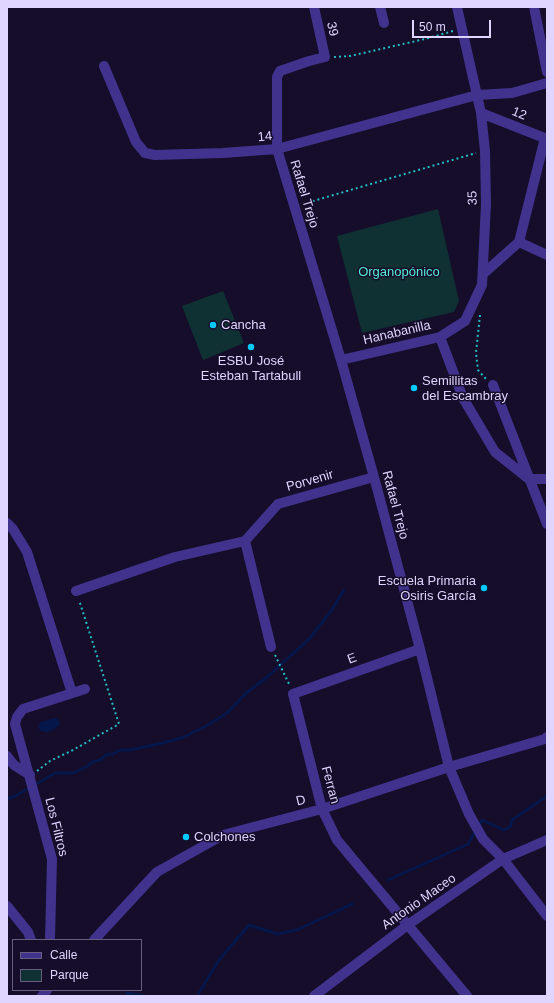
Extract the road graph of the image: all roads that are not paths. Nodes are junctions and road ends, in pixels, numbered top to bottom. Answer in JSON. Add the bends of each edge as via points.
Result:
{"nodes":[{"id":1,"x":314,"y":7,"type":"edge"},
{"id":2,"x":380,"y":7,"type":"edge"},
{"id":3,"x":457,"y":7,"type":"edge"},
{"id":4,"x":534,"y":7,"type":"edge"},
{"id":5,"x":384,"y":23,"type":"dead end"},
{"id":6,"x":104,"y":66,"type":"dead end"},
{"id":7,"x":547,"y":72,"type":"edge"},
{"id":8,"x":277,"y":77,"type":"joint"},
{"id":9,"x":547,"y":83,"type":"edge"},
{"id":10,"x":477,"y":95,"type":"junction"},
{"id":11,"x":481,"y":113,"type":"junction"},
{"id":12,"x":546,"y":139,"type":"edge"},
{"id":13,"x":277,"y":149,"type":"junction"},
{"id":14,"x":519,"y":242,"type":"junction"},
{"id":15,"x":547,"y":255,"type":"edge"},
{"id":16,"x":483,"y":274,"type":"junction"},
{"id":17,"x":482,"y":285,"type":"joint"},
{"id":18,"x":440,"y":337,"type":"junction"},
{"id":19,"x":341,"y":360,"type":"junction"},
{"id":20,"x":492,"y":385,"type":"road end"},
{"id":21,"x":374,"y":477,"type":"junction"},
{"id":22,"x":529,"y":479,"type":"junction"},
{"id":23,"x":547,"y":479,"type":"edge"},
{"id":24,"x":7,"y":523,"type":"edge"},
{"id":25,"x":547,"y":524,"type":"edge"},
{"id":26,"x":245,"y":541,"type":"junction"},
{"id":27,"x":76,"y":591,"type":"dead end"},
{"id":28,"x":271,"y":647,"type":"road end"},
{"id":29,"x":420,"y":649,"type":"junction"},
{"id":30,"x":85,"y":689,"type":"dead end"},
{"id":31,"x":72,"y":693,"type":"junction"},
{"id":32,"x":294,"y":694,"type":"joint"},
{"id":33,"x":546,"y":738,"type":"edge"},
{"id":34,"x":7,"y":756,"type":"edge"},
{"id":35,"x":449,"y":767,"type":"junction"},
{"id":36,"x":30,"y":775,"type":"junction"},
{"id":37,"x":322,"y":809,"type":"junction"},
{"id":38,"x":547,"y":840,"type":"edge"},
{"id":39,"x":503,"y":859,"type":"junction"},
{"id":40,"x":7,"y":906,"type":"edge"},
{"id":41,"x":547,"y":916,"type":"edge"},
{"id":42,"x":409,"y":924,"type":"junction"},
{"id":43,"x":31,"y":939,"type":"edge"},
{"id":44,"x":50,"y":939,"type":"edge"},
{"id":45,"x":95,"y":939,"type":"edge"},
{"id":46,"x":314,"y":996,"type":"edge"},
{"id":47,"x":467,"y":996,"type":"edge"}],
"edges":[{"from":1,"to":8,"type":"street","name":"39","via":[[325,57],[280,71]]},
{"from":2,"to":5,"type":"street"},
{"from":3,"to":10,"type":"street","name":"35"},
{"from":4,"to":7,"type":"street"},
{"from":6,"to":13,"type":"street","name":"14","via":[[136,142],[145,153],[223,153]]},
{"from":8,"to":13,"type":"street","name":"Rafael Trejo"},
{"from":9,"to":10,"type":"street","name":"14","via":[[512,93]]},
{"from":10,"to":11,"type":"street","name":"35"},
{"from":10,"to":13,"type":"street","name":"14"},
{"from":11,"to":12,"type":"street","name":"12"},
{"from":11,"to":16,"type":"street","name":"35","via":[[486,204]]},
{"from":12,"to":14,"type":"street"},
{"from":13,"to":19,"type":"street","name":"Rafael Trejo"},
{"from":14,"to":15,"type":"street"},
{"from":14,"to":16,"type":"street"},
{"from":16,"to":17,"type":"street","name":"35"},
{"from":17,"to":18,"type":"street","name":"Hanabanilla","via":[[465,321]]},
{"from":18,"to":19,"type":"street","name":"Hanabanilla"},
{"from":18,"to":22,"type":"street","via":[[464,398],[495,452]]},
{"from":19,"to":21,"type":"street","name":"Rafael Trejo"},
{"from":20,"to":22,"type":"street"},
{"from":21,"to":26,"type":"street","name":"Porvenir","via":[[278,504]]},
{"from":21,"to":29,"type":"street","name":"Rafael Trejo"},
{"from":22,"to":23,"type":"street"},
{"from":22,"to":25,"type":"street"},
{"from":24,"to":31,"type":"street","via":[[26,552]]},
{"from":26,"to":27,"type":"street","via":[[175,557]]},
{"from":26,"to":28,"type":"street"},
{"from":29,"to":32,"type":"street","name":"E"},
{"from":29,"to":35,"type":"street","name":"Rafael Trejo"},
{"from":30,"to":31,"type":"street","name":"Los Filtros"},
{"from":31,"to":36,"type":"street","name":"Los Filtros","via":[[23,709],[17,717],[15,724]]},
{"from":32,"to":37,"type":"street","name":"Ferran"},
{"from":33,"to":35,"type":"street","name":"D"},
{"from":34,"to":36,"type":"street","via":[[14,766]]},
{"from":35,"to":37,"type":"street","name":"D"},
{"from":35,"to":39,"type":"street","name":"Rafael Trejo","via":[[483,839]]},
{"from":36,"to":44,"type":"street","name":"Los Filtros","via":[[52,859]]},
{"from":37,"to":42,"type":"street","name":"Ferran","via":[[337,840]]},
{"from":37,"to":45,"type":"street","name":"D","via":[[223,834],[158,872]]},
{"from":38,"to":39,"type":"street","name":"Antonio Maceo"},
{"from":39,"to":41,"type":"street","name":"Rafael Trejo"},
{"from":39,"to":42,"type":"street","name":"Antonio Maceo"},
{"from":40,"to":43,"type":"street"},
{"from":42,"to":46,"type":"street","name":"Antonio Maceo"},
{"from":42,"to":47,"type":"street","name":"Ferran"}]}
